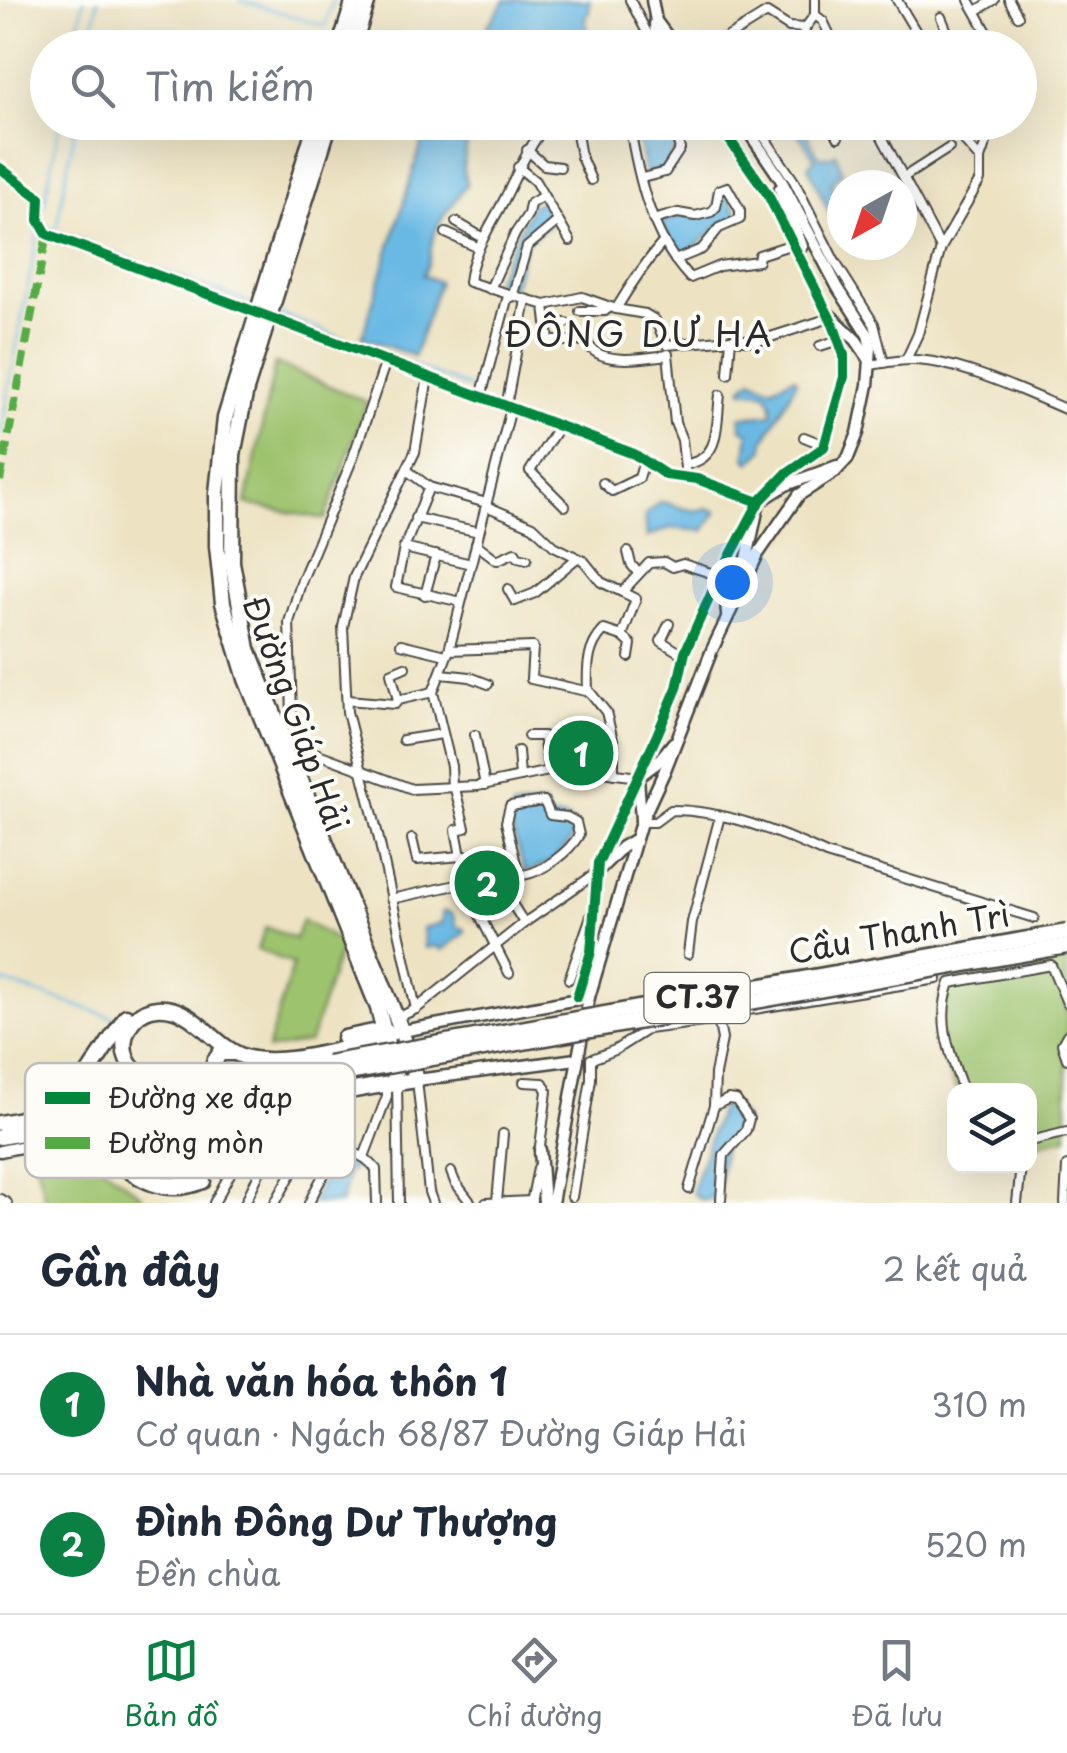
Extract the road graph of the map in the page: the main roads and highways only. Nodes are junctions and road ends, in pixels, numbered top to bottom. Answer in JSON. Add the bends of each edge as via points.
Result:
{"nodes":[{"id":1,"x":354,"y":0,"type":"edge"},
{"id":2,"x":368,"y":0,"type":"edge"},
{"id":3,"x":652,"y":8,"type":"edge"},
{"id":4,"x":345,"y":30,"type":"edge"},
{"id":5,"x":359,"y":30,"type":"edge"},
{"id":6,"x":665,"y":30,"type":"edge"},
{"id":7,"x":311,"y":140,"type":"edge"},
{"id":8,"x":324,"y":140,"type":"edge"},
{"id":9,"x":754,"y":140,"type":"edge"},
{"id":10,"x":780,"y":178,"type":"junction"},
{"id":11,"x":795,"y":248,"type":"road end"},
{"id":12,"x":263,"y":314,"type":"junction"},
{"id":13,"x":828,"y":315,"type":"road end"},
{"id":14,"x":870,"y":365,"type":"junction"},
{"id":15,"x":843,"y":465,"type":"junction"},
{"id":16,"x":720,"y":576,"type":"road end"},
{"id":17,"x":742,"y":586,"type":"junction"},
{"id":18,"x":728,"y":616,"type":"junction"},
{"id":19,"x":680,"y":734,"type":"junction"},
{"id":20,"x":641,"y":822,"type":"junction"},
{"id":21,"x":634,"y":840,"type":"junction"},
{"id":22,"x":595,"y":874,"type":"road end"},
{"id":23,"x":1067,"y":932,"type":"edge"},
{"id":24,"x":1067,"y":946,"type":"edge"},
{"id":25,"x":583,"y":997,"type":"junction"},
{"id":26,"x":392,"y":1026,"type":"junction"},
{"id":27,"x":235,"y":1052,"type":"junction"},
{"id":28,"x":576,"y":1060,"type":"junction"},
{"id":29,"x":95,"y":1063,"type":"edge"},
{"id":30,"x":130,"y":1063,"type":"edge"},
{"id":31,"x":214,"y":1063,"type":"edge"},
{"id":32,"x":355,"y":1077,"type":"edge"},
{"id":33,"x":355,"y":1077,"type":"edge"},
{"id":34,"x":417,"y":1080,"type":"junction"},
{"id":35,"x":355,"y":1085,"type":"edge"},
{"id":36,"x":392,"y":1090,"type":"junction"},
{"id":37,"x":0,"y":1113,"type":"edge"},
{"id":38,"x":0,"y":1123,"type":"edge"},
{"id":39,"x":24,"y":1126,"type":"junction"},
{"id":40,"x":0,"y":1137,"type":"edge"},
{"id":41,"x":25,"y":1146,"type":"edge"},
{"id":42,"x":540,"y":1150,"type":"road end"},
{"id":43,"x":0,"y":1151,"type":"edge"},
{"id":44,"x":133,"y":1178,"type":"edge"},
{"id":45,"x":150,"y":1178,"type":"edge"},
{"id":46,"x":192,"y":1178,"type":"edge"},
{"id":47,"x":206,"y":1178,"type":"edge"},
{"id":48,"x":536,"y":1202,"type":"edge"},
{"id":49,"x":552,"y":1203,"type":"edge"}],
"edges":[{"from":1,"to":4,"type":"highway"},
{"from":2,"to":5,"type":"highway"},
{"from":3,"to":6,"type":"main road"},
{"from":7,"to":12,"type":"highway","name":"Đường Giáp Hải"},
{"from":8,"to":12,"type":"highway","name":"Đường Giáp Hải"},
{"from":9,"to":10,"type":"main road"},
{"from":10,"to":11,"type":"main road","via":[[802,246]]},
{"from":10,"to":14,"type":"main road","via":[[862,324]]},
{"from":12,"to":26,"type":"highway","name":"Đường Giáp Hải","via":[[232,456],[232,562],[248,649]]},
{"from":12,"to":26,"type":"highway","name":"Đường Giáp Hải","via":[[225,418],[217,546],[228,624],[263,731]]},
{"from":13,"to":14,"type":"main road","via":[[856,340]]},
{"from":14,"to":15,"type":"main road","via":[[858,433]]},
{"from":15,"to":17,"type":"main road","via":[[791,504]]},
{"from":15,"to":17,"type":"main road","via":[[806,476],[760,502]]},
{"from":16,"to":18,"type":"main road"},
{"from":17,"to":18,"type":"main road"},
{"from":18,"to":19,"type":"main road"},
{"from":19,"to":20,"type":"main road"},
{"from":19,"to":20,"type":"main road","via":[[638,777]]},
{"from":20,"to":21,"type":"main road"},
{"from":21,"to":22,"type":"main road"},
{"from":21,"to":25,"type":"main road"},
{"from":23,"to":32,"type":"highway","name":"Cầu Thanh Trì","number":"CT.37","bridge":true},
{"from":24,"to":33,"type":"highway","name":"Cầu Thanh Trì","number":"CT.37","bridge":true},
{"from":25,"to":26,"type":"main road"},
{"from":25,"to":28,"type":"main road"},
{"from":26,"to":27,"type":"highway","via":[[379,1041],[279,1060]]},
{"from":26,"to":29,"type":"highway","via":[[262,1052],[239,1046],[171,998],[154,998],[130,1011]]},
{"from":26,"to":34,"type":"highway","name":"Đường Giáp Hải"},
{"from":26,"to":36,"type":"highway","name":"Đường Giáp Hải"},
{"from":27,"to":30,"type":"highway","via":[[166,1008],[140,1013],[125,1034]]},
{"from":27,"to":31,"type":"highway","via":[[218,1055]]},
{"from":28,"to":34,"type":"main road"},
{"from":28,"to":49,"type":"main road"},
{"from":34,"to":36,"type":"highway"},
{"from":35,"to":36,"type":"highway"},
{"from":37,"to":39,"type":"main road"},
{"from":38,"to":39,"type":"highway"},
{"from":39,"to":40,"type":"highway"},
{"from":41,"to":43,"type":"main road"},
{"from":42,"to":48,"type":"main road"},
{"from":44,"to":47,"type":"highway","via":[[153,1192],[177,1194]]},
{"from":45,"to":46,"type":"highway","via":[[168,1185]]}]}
